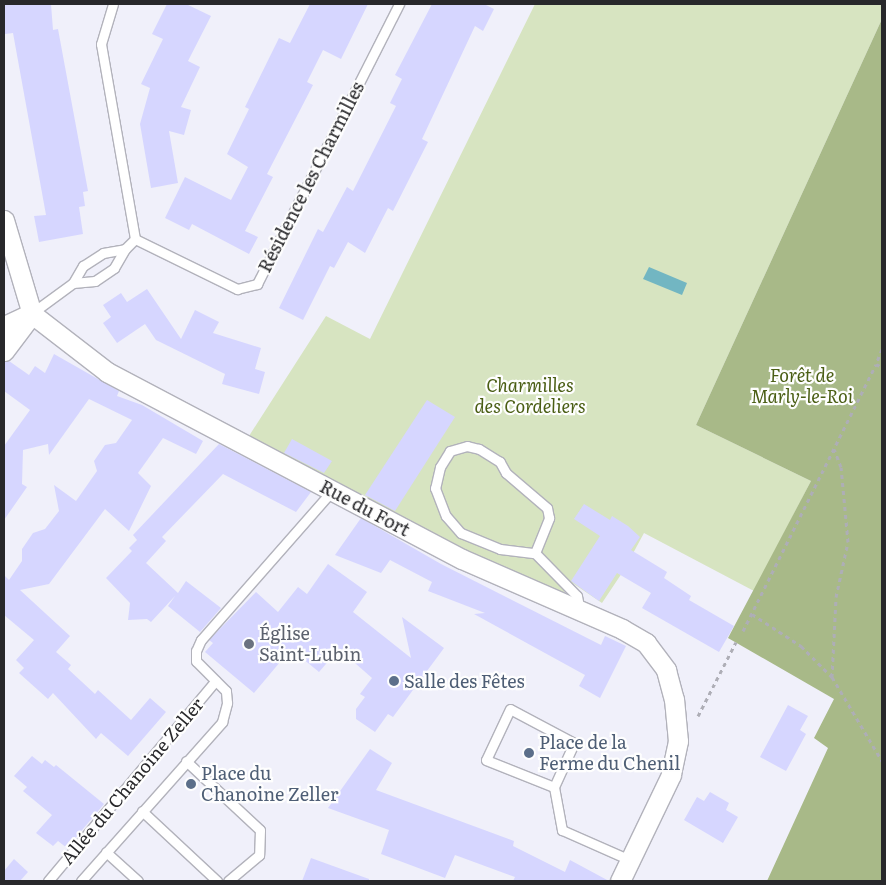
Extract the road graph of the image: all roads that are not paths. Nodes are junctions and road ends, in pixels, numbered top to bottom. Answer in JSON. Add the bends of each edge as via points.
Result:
{"nodes":[{"id":1,"x":112,"y":4,"type":"edge"},
{"id":2,"x":399,"y":4,"type":"edge"},
{"id":3,"x":4,"y":220,"type":"edge"},
{"id":4,"x":136,"y":239,"type":"junction"},
{"id":5,"x":125,"y":249,"type":"junction"},
{"id":6,"x":73,"y":283,"type":"junction"},
{"id":7,"x":32,"y":314,"type":"junction"},
{"id":8,"x":4,"y":326,"type":"edge"},
{"id":9,"x":4,"y":351,"type":"edge"},
{"id":10,"x":332,"y":491,"type":"junction"},
{"id":11,"x":535,"y":553,"type":"junction"},
{"id":12,"x":580,"y":611,"type":"junction"},
{"id":13,"x":215,"y":681,"type":"junction"},
{"id":14,"x":186,"y":761,"type":"junction"},
{"id":15,"x":554,"y":787,"type":"junction"},
{"id":16,"x":142,"y":811,"type":"junction"},
{"id":17,"x":106,"y":852,"type":"junction"},
{"id":18,"x":630,"y":860,"type":"junction"},
{"id":19,"x":48,"y":881,"type":"edge"},
{"id":20,"x":81,"y":881,"type":"edge"},
{"id":21,"x":138,"y":881,"type":"edge"},
{"id":22,"x":217,"y":881,"type":"edge"},
{"id":23,"x":228,"y":881,"type":"edge"},
{"id":24,"x":620,"y":881,"type":"edge"}],
"edges":[{"from":1,"to":4,"type":"lane","via":[[101,44]]},
{"from":2,"to":4,"type":"lane","name":"Résidence les Charmilles","via":[[258,284],[237,290]]},
{"from":3,"to":7,"type":"street"},
{"from":4,"to":5,"type":"lane"},
{"from":5,"to":6,"type":"lane","via":[[103,253],[83,266]]},
{"from":5,"to":6,"type":"lane","via":[[114,268],[95,281]]},
{"from":6,"to":7,"type":"lane"},
{"from":7,"to":8,"type":"street"},
{"from":7,"to":9,"type":"street"},
{"from":7,"to":10,"type":"street","name":"Rue du Fort","via":[[107,372]]},
{"from":10,"to":12,"type":"street","name":"Rue du Fort","via":[[462,559]]},
{"from":10,"to":13,"type":"lane","via":[[201,640],[196,661]]},
{"from":11,"to":11,"type":"lane","via":[[500,549],[462,533],[446,516],[435,488],[440,467],[450,451],[467,446],[479,449],[500,462],[506,472],[547,508],[549,518]]},
{"from":11,"to":12,"type":"lane","via":[[577,596]]},
{"from":12,"to":18,"type":"street","name":"Rue du Fort","via":[[646,643],[661,663],[674,699],[678,741],[671,775]]},
{"from":13,"to":14,"type":"lane","via":[[226,691],[227,703],[222,722]]},
{"from":13,"to":19,"type":"lane","name":"Allée du Chanoine Zeller"},
{"from":14,"to":16,"type":"lane"},
{"from":14,"to":23,"type":"lane","via":[[260,830],[260,855]]},
{"from":15,"to":15,"type":"lane","via":[[486,760],[510,709],[574,743]]},
{"from":15,"to":18,"type":"lane","via":[[562,830]]},
{"from":16,"to":17,"type":"lane"},
{"from":16,"to":22,"type":"lane"},
{"from":17,"to":20,"type":"lane"},
{"from":17,"to":21,"type":"lane"},
{"from":18,"to":24,"type":"street","name":"Rue du Fort"}]}
